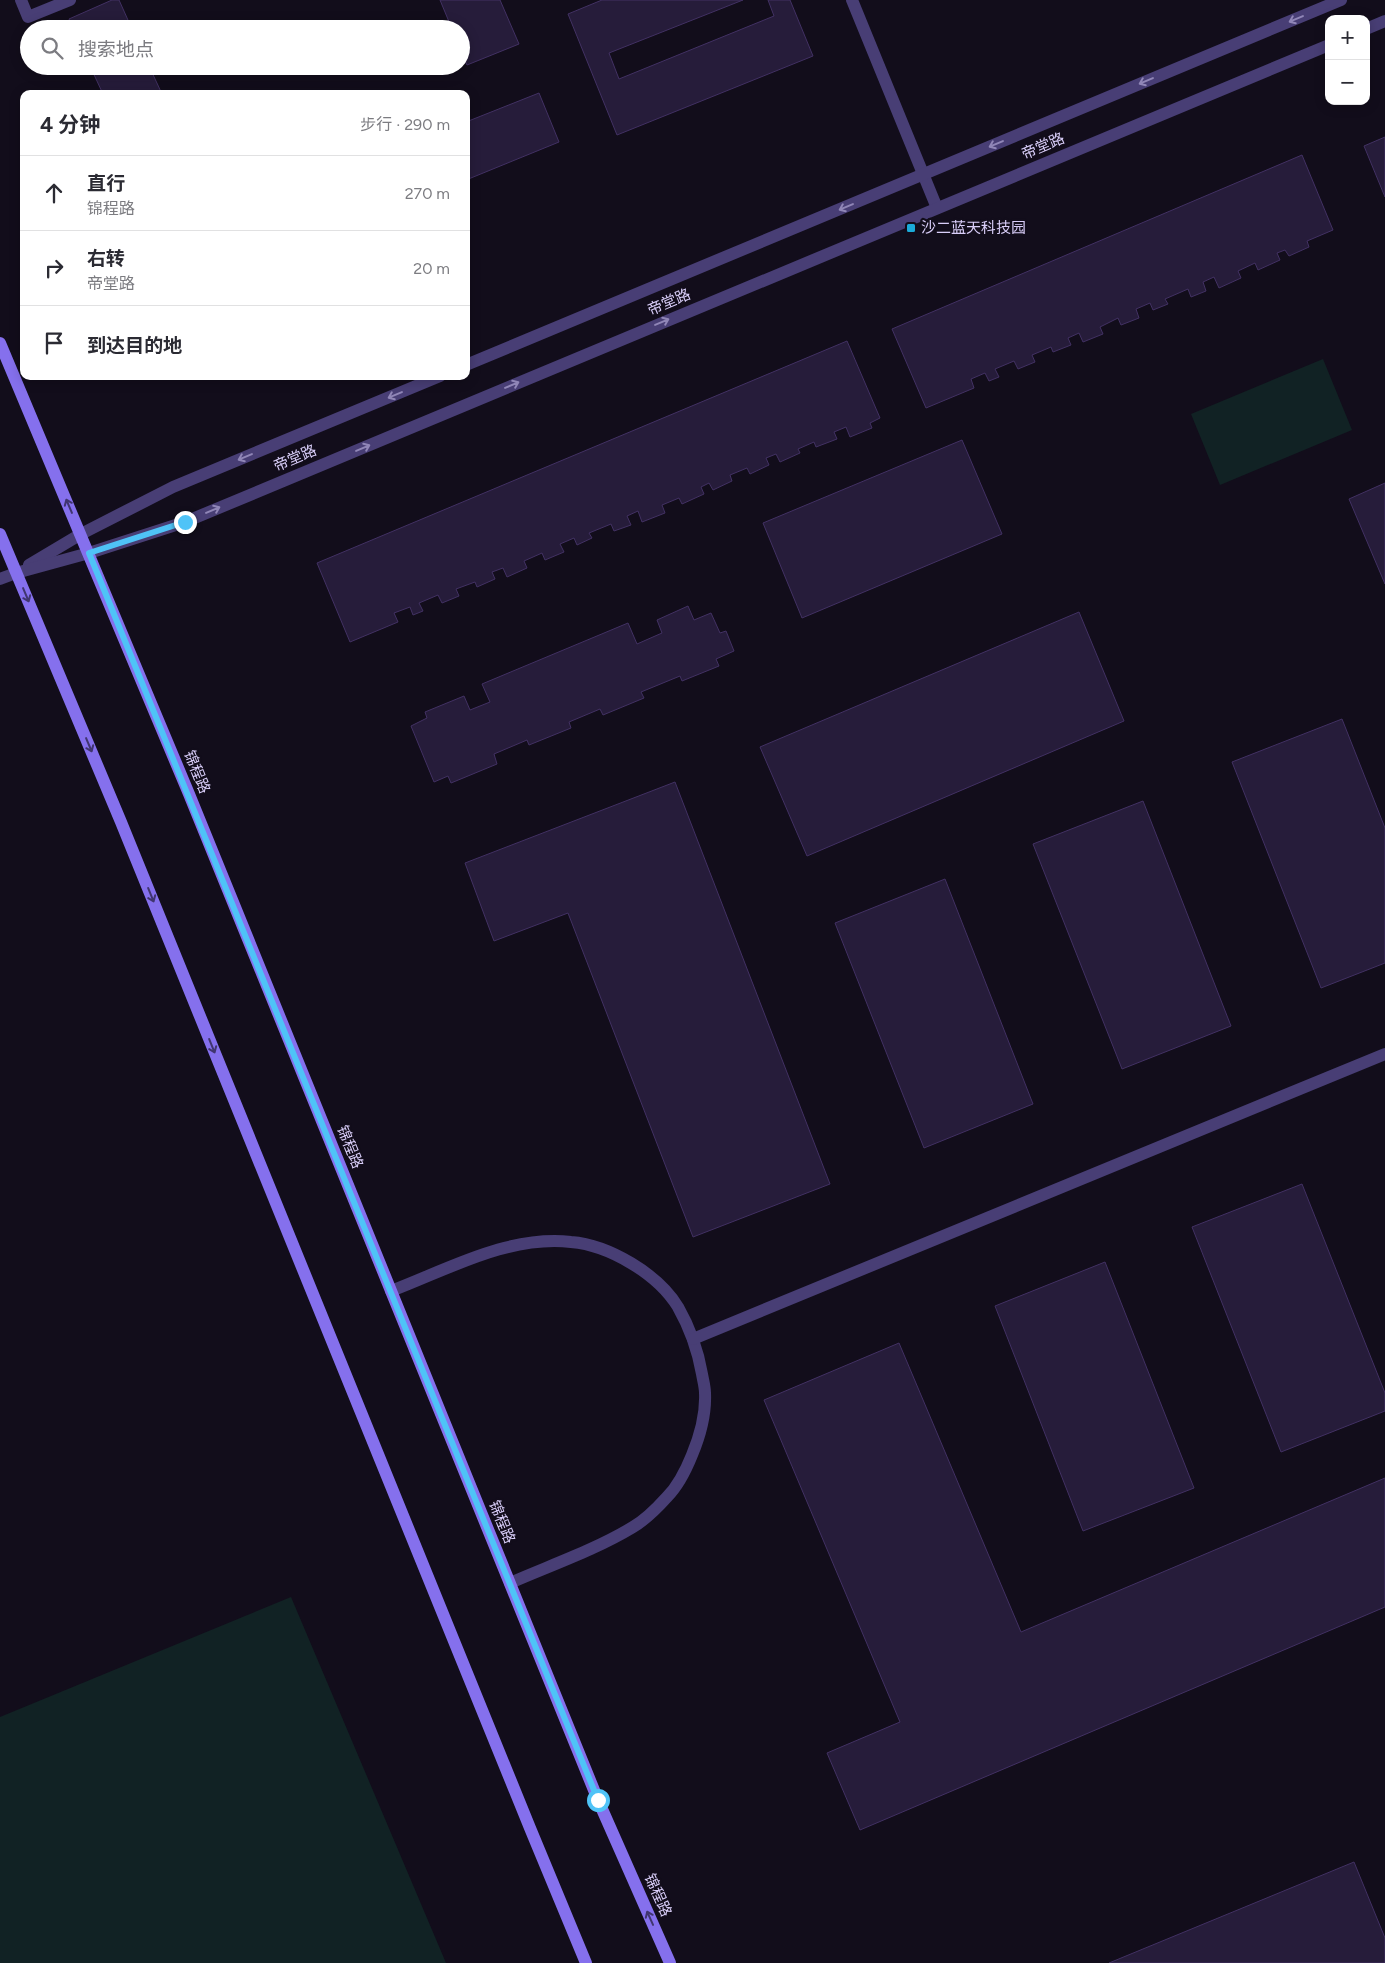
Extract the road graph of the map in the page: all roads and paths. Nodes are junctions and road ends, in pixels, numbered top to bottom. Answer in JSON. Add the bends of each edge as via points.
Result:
{"nodes":[{"id":1,"x":20,"y":0,"type":"edge"},
{"id":2,"x":70,"y":0,"type":"edge"},
{"id":3,"x":852,"y":0,"type":"edge"},
{"id":4,"x":1341,"y":0,"type":"edge"},
{"id":5,"x":1385,"y":21,"type":"edge"},
{"id":6,"x":1370,"y":27,"type":"edge"},
{"id":7,"x":1325,"y":47,"type":"edge"},
{"id":8,"x":923,"y":174,"type":"junction"},
{"id":9,"x":936,"y":208,"type":"junction"},
{"id":10,"x":0,"y":342,"type":"edge"},
{"id":11,"x":470,"y":363,"type":"edge"},
{"id":12,"x":430,"y":380,"type":"edge"},
{"id":13,"x":0,"y":534,"type":"edge"},
{"id":14,"x":81,"y":534,"type":"junction"},
{"id":15,"x":89,"y":553,"type":"junction"},
{"id":16,"x":16,"y":573,"type":"junction"},
{"id":17,"x":0,"y":579,"type":"edge"},
{"id":18,"x":1385,"y":1054,"type":"edge"},
{"id":19,"x":392,"y":1291,"type":"junction"},
{"id":20,"x":693,"y":1339,"type":"junction"},
{"id":21,"x":510,"y":1583,"type":"junction"},
{"id":22,"x":586,"y":1963,"type":"edge"},
{"id":23,"x":670,"y":1963,"type":"edge"}],
"edges":[{"from":1,"to":2,"type":"street","via":[[28,17]]},
{"from":3,"to":8,"type":"street"},
{"from":4,"to":8,"type":"street","name":"帝堂路","one_way":true},
{"from":5,"to":6,"type":"street"},
{"from":7,"to":9,"type":"street","name":"帝堂路"},
{"from":8,"to":9,"type":"street"},
{"from":8,"to":11,"type":"street","name":"帝堂路","one_way":true},
{"from":15,"to":9,"type":"street","name":"帝堂路","one_way":true,"via":[[185,522]]},
{"from":14,"to":10,"type":"main road","name":"锦程路","one_way":true},
{"from":12,"to":14,"type":"street","name":"帝堂路","one_way":true,"via":[[173,487]]},
{"from":13,"to":16,"type":"main road"},
{"from":14,"to":15,"type":"main road","name":"锦程路"},
{"from":14,"to":16,"type":"street","name":"帝堂路"},
{"from":15,"to":16,"type":"street","name":"帝堂路"},
{"from":15,"to":19,"type":"main road","name":"锦程路"},
{"from":16,"to":17,"type":"street","name":"帝堂路"},
{"from":16,"to":22,"type":"main road","one_way":true,"via":[[125,831]]},
{"from":18,"to":20,"type":"street"},
{"from":19,"to":20,"type":"street","via":[[500,1248],[536,1241],[572,1242],[602,1249],[625,1260],[659,1285],[677,1306]]},
{"from":19,"to":21,"type":"main road","name":"锦程路"},
{"from":20,"to":21,"type":"street","via":[[705,1393],[700,1436],[684,1474],[668,1496],[635,1526]]},
{"from":23,"to":21,"type":"main road","name":"锦程路","one_way":true,"via":[[598,1800]]}]}
